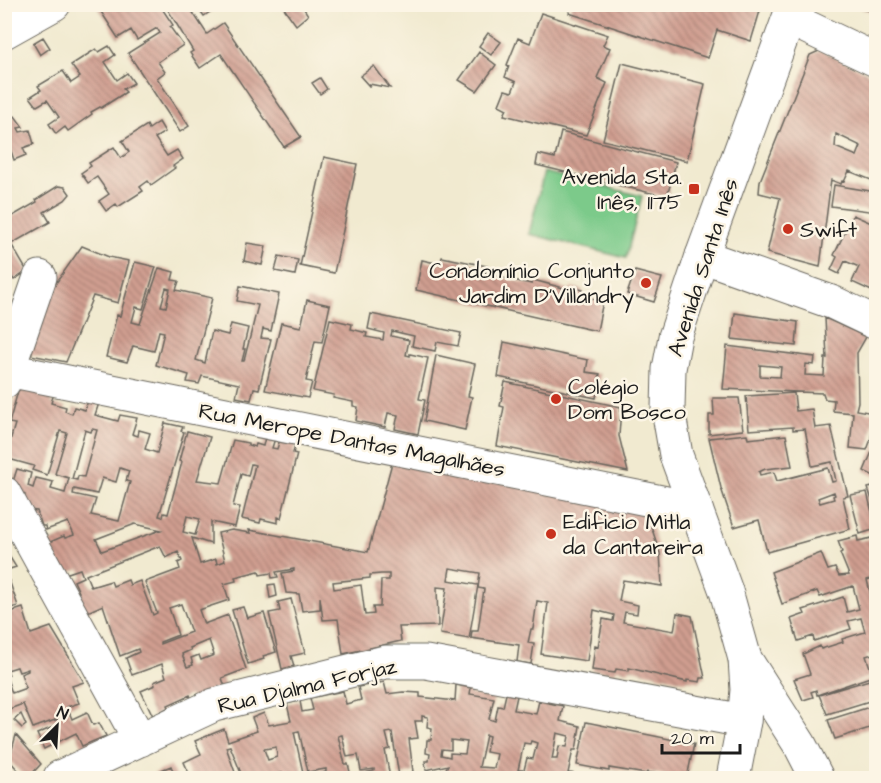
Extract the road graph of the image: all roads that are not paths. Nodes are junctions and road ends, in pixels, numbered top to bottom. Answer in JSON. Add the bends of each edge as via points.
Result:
{"nodes":[{"id":1,"x":49,"y":6,"type":"edge"},
{"id":2,"x":792,"y":11,"type":"edge"},
{"id":3,"x":4,"y":32,"type":"edge"},
{"id":4,"x":876,"y":60,"type":"edge"},
{"id":5,"x":702,"y":256,"type":"junction"},
{"id":6,"x":40,"y":277,"type":"dead end"},
{"id":7,"x":876,"y":323,"type":"edge"},
{"id":8,"x":6,"y":376,"type":"edge"},
{"id":9,"x":4,"y":493,"type":"edge"},
{"id":10,"x":696,"y":509,"type":"junction"},
{"id":11,"x":745,"y":658,"type":"junction"},
{"id":12,"x":744,"y":721,"type":"junction"},
{"id":13,"x":140,"y":740,"type":"junction"},
{"id":14,"x":60,"y":777,"type":"edge"},
{"id":15,"x":733,"y":778,"type":"edge"},
{"id":16,"x":817,"y":778,"type":"edge"}],
"edges":[{"from":1,"to":3,"type":"street"},
{"from":2,"to":4,"type":"street"},
{"from":2,"to":5,"type":"street","name":"Avenida Santa Inês"},
{"from":5,"to":7,"type":"street","via":[[834,303]]},
{"from":5,"to":10,"type":"street","name":"Avenida Santa Inês","via":[[675,337],[668,409],[676,454]]},
{"from":6,"to":8,"type":"street"},
{"from":8,"to":10,"type":"street","name":"Rua Merope Dantas Magalhães"},
{"from":9,"to":13,"type":"street"},
{"from":10,"to":11,"type":"street","name":"Avenida Santa Inês"},
{"from":11,"to":12,"type":"street","name":"Avenida Santa Inês"},
{"from":11,"to":16,"type":"street","via":[[795,735]]},
{"from":12,"to":13,"type":"street","name":"Rua Djalma Forjaz","via":[[426,662],[385,662],[214,705]]},
{"from":12,"to":15,"type":"street","name":"Avenida Santa Inês"},
{"from":13,"to":14,"type":"street","name":"Rua Djalma Forjaz"}]}
